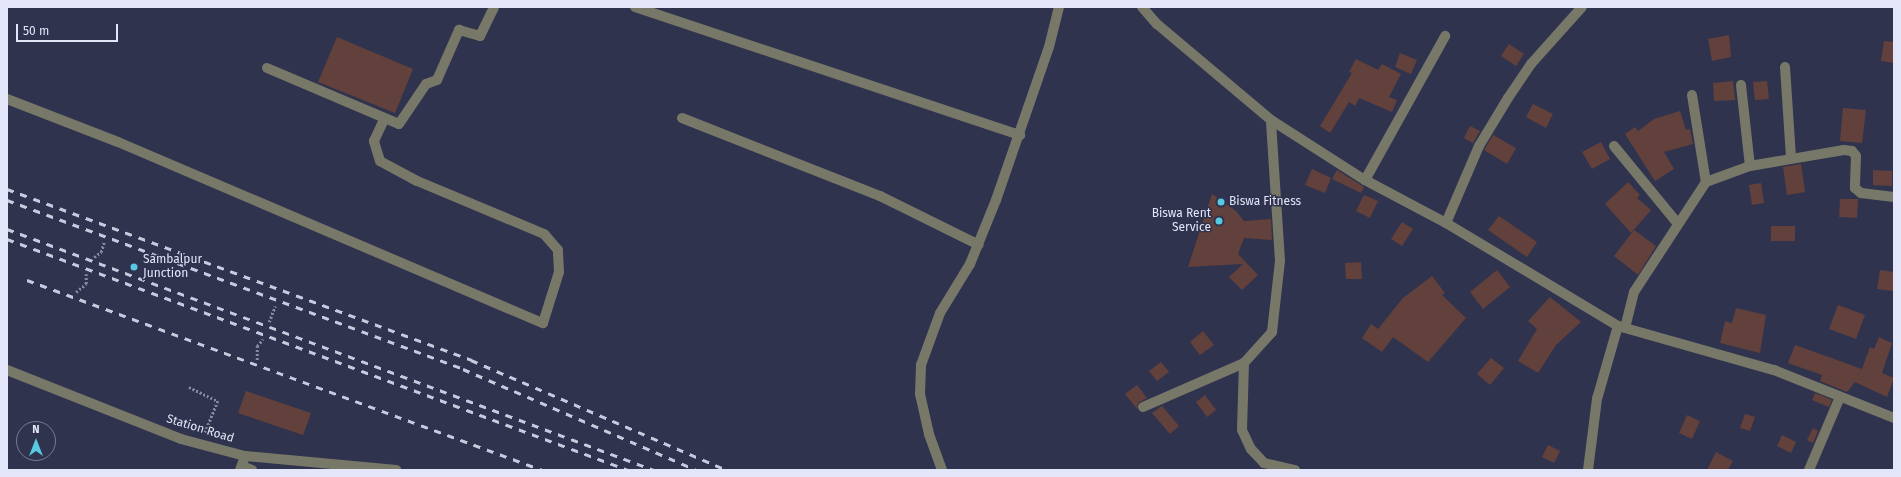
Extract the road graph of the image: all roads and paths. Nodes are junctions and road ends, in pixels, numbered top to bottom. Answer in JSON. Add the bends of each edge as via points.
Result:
{"nodes":[{"id":1,"x":494,"y":7,"type":"edge"},
{"id":2,"x":635,"y":7,"type":"edge"},
{"id":3,"x":1059,"y":7,"type":"edge"},
{"id":4,"x":1142,"y":7,"type":"edge"},
{"id":5,"x":1582,"y":7,"type":"edge"},
{"id":6,"x":1445,"y":36,"type":"dead end"},
{"id":7,"x":1785,"y":67,"type":"dead end"},
{"id":8,"x":267,"y":68,"type":"dead end"},
{"id":9,"x":1741,"y":85,"type":"dead end"},
{"id":10,"x":1692,"y":95,"type":"dead end"},
{"id":11,"x":7,"y":99,"type":"edge"},
{"id":12,"x":682,"y":118,"type":"dead end"},
{"id":13,"x":384,"y":120,"type":"junction"},
{"id":14,"x":1271,"y":120,"type":"junction"},
{"id":15,"x":1020,"y":135,"type":"junction"},
{"id":16,"x":1614,"y":146,"type":"dead end"},
{"id":17,"x":1792,"y":157,"type":"junction"},
{"id":18,"x":1750,"y":166,"type":"junction"},
{"id":19,"x":1365,"y":180,"type":"junction"},
{"id":20,"x":1706,"y":182,"type":"junction"},
{"id":21,"x":1894,"y":197,"type":"edge"},
{"id":22,"x":1446,"y":223,"type":"junction"},
{"id":23,"x":1678,"y":224,"type":"junction"},
{"id":24,"x":104,"y":242,"type":"dead end"},
{"id":25,"x":979,"y":245,"type":"junction"},
{"id":26,"x":94,"y":257,"type":"dead end"},
{"id":27,"x":86,"y":274,"type":"dead end"},
{"id":28,"x":76,"y":292,"type":"dead end"},
{"id":29,"x":275,"y":306,"type":"dead end"},
{"id":30,"x":269,"y":322,"type":"dead end"},
{"id":31,"x":1621,"y":327,"type":"junction"},
{"id":32,"x":263,"y":339,"type":"dead end"},
{"id":33,"x":257,"y":360,"type":"dead end"},
{"id":34,"x":1244,"y":363,"type":"junction"},
{"id":35,"x":7,"y":370,"type":"edge"},
{"id":36,"x":189,"y":387,"type":"dead end"},
{"id":37,"x":1840,"y":397,"type":"junction"},
{"id":38,"x":1143,"y":408,"type":"dead end"},
{"id":39,"x":1894,"y":418,"type":"edge"},
{"id":40,"x":201,"y":444,"type":"junction"},
{"id":41,"x":245,"y":456,"type":"junction"},
{"id":42,"x":241,"y":468,"type":"edge"},
{"id":43,"x":252,"y":470,"type":"edge"},
{"id":44,"x":396,"y":470,"type":"edge"},
{"id":45,"x":942,"y":470,"type":"edge"},
{"id":46,"x":1295,"y":470,"type":"edge"},
{"id":47,"x":1588,"y":470,"type":"edge"},
{"id":48,"x":1809,"y":470,"type":"edge"}],
"edges":[{"from":1,"to":13,"type":"street","via":[[480,36],[459,30],[437,80],[426,84],[399,124]]},
{"from":2,"to":15,"type":"street"},
{"from":3,"to":15,"type":"street"},
{"from":4,"to":14,"type":"street","via":[[1156,24],[1256,104]]},
{"from":5,"to":22,"type":"street","via":[[1531,64],[1508,98],[1478,146]]},
{"from":6,"to":19,"type":"street"},
{"from":7,"to":17,"type":"street"},
{"from":8,"to":13,"type":"street"},
{"from":9,"to":18,"type":"street"},
{"from":10,"to":20,"type":"street"},
{"from":11,"to":13,"type":"street","via":[[125,145],[543,323],[559,272],[558,250],[544,234],[417,181],[380,161],[374,141]]},
{"from":12,"to":25,"type":"street","via":[[880,196]]},
{"from":14,"to":19,"type":"street"},
{"from":14,"to":34,"type":"street","via":[[1280,261],[1275,315],[1272,332]]},
{"from":15,"to":25,"type":"street"},
{"from":16,"to":23,"type":"street"},
{"from":17,"to":18,"type":"street"},
{"from":17,"to":21,"type":"street","via":[[1852,151],[1857,161],[1854,188],[1861,193]]},
{"from":18,"to":20,"type":"street"},
{"from":19,"to":22,"type":"street"},
{"from":20,"to":23,"type":"street"},
{"from":22,"to":31,"type":"street"},
{"from":23,"to":31,"type":"street","via":[[1634,292]]},
{"from":24,"to":26,"type":"path","via":[[101,252]]},
{"from":25,"to":45,"type":"street","via":[[940,313],[921,365],[920,394],[929,434]]},
{"from":27,"to":28,"type":"path","via":[[86,284]]},
{"from":29,"to":30,"type":"path"},
{"from":31,"to":37,"type":"street","via":[[1774,370]]},
{"from":31,"to":47,"type":"street","via":[[1598,399]]},
{"from":32,"to":33,"type":"path","via":[[257,346]]},
{"from":34,"to":38,"type":"street"},
{"from":34,"to":46,"type":"street","via":[[1242,430],[1251,449],[1264,463]]},
{"from":35,"to":40,"type":"street","name":"Station Road"},
{"from":36,"to":40,"type":"path","via":[[218,401]]},
{"from":37,"to":39,"type":"street"},
{"from":37,"to":48,"type":"street"},
{"from":40,"to":41,"type":"street","name":"Station Road"},
{"from":41,"to":42,"type":"street"},
{"from":41,"to":44,"type":"street","name":"Station Road"},
{"from":42,"to":43,"type":"street"}]}
